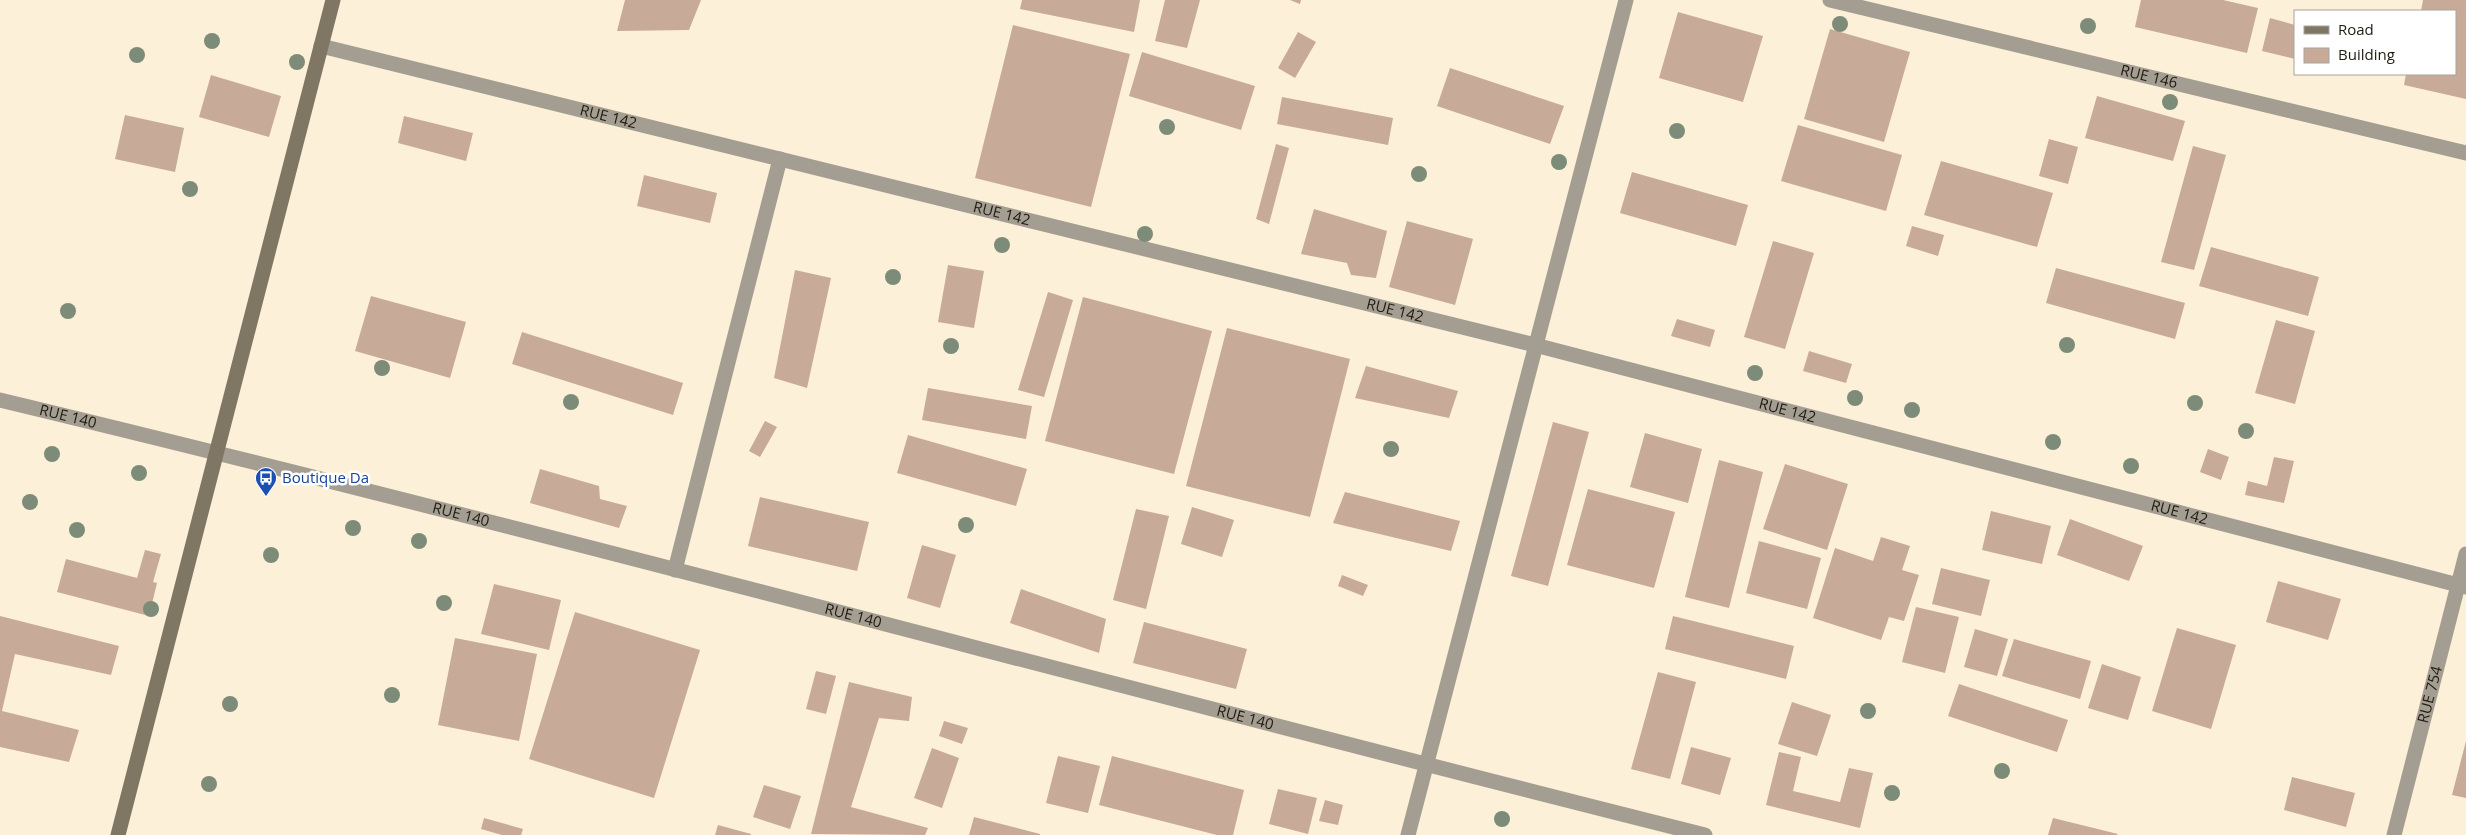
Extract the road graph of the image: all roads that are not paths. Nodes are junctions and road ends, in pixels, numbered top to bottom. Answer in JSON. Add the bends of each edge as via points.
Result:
{"nodes":[{"id":1,"x":333,"y":0,"type":"edge"},
{"id":2,"x":1626,"y":0,"type":"edge"},
{"id":3,"x":1830,"y":0,"type":"edge"},
{"id":4,"x":321,"y":46,"type":"junction"},
{"id":5,"x":2466,"y":153,"type":"edge"},
{"id":6,"x":780,"y":160,"type":"junction"},
{"id":7,"x":1535,"y":345,"type":"junction"},
{"id":8,"x":0,"y":400,"type":"edge"},
{"id":9,"x":217,"y":452,"type":"junction"},
{"id":10,"x":2466,"y":554,"type":"edge"},
{"id":11,"x":675,"y":570,"type":"junction"},
{"id":12,"x":2462,"y":586,"type":"edge"},
{"id":13,"x":1425,"y":765,"type":"junction"},
{"id":14,"x":118,"y":835,"type":"edge"},
{"id":15,"x":1408,"y":835,"type":"edge"},
{"id":16,"x":1705,"y":835,"type":"edge"},
{"id":17,"x":2394,"y":835,"type":"edge"}],
"edges":[{"from":1,"to":4,"type":"street"},
{"from":2,"to":7,"type":"street"},
{"from":3,"to":5,"type":"street","name":"RUE 146"},
{"from":4,"to":6,"type":"street","name":"RUE 142"},
{"from":4,"to":9,"type":"street"},
{"from":6,"to":7,"type":"street","name":"RUE 142"},
{"from":6,"to":11,"type":"street"},
{"from":7,"to":12,"type":"street","name":"RUE 142"},
{"from":7,"to":13,"type":"street"},
{"from":8,"to":9,"type":"street","name":"RUE 140"},
{"from":9,"to":11,"type":"street","name":"RUE 140"},
{"from":9,"to":14,"type":"street"},
{"from":10,"to":12,"type":"street","name":"RUE 754"},
{"from":11,"to":13,"type":"street","name":"RUE 140"},
{"from":12,"to":17,"type":"street","name":"RUE 754"},
{"from":13,"to":15,"type":"street"},
{"from":13,"to":16,"type":"street","name":"RUE 140"}]}
